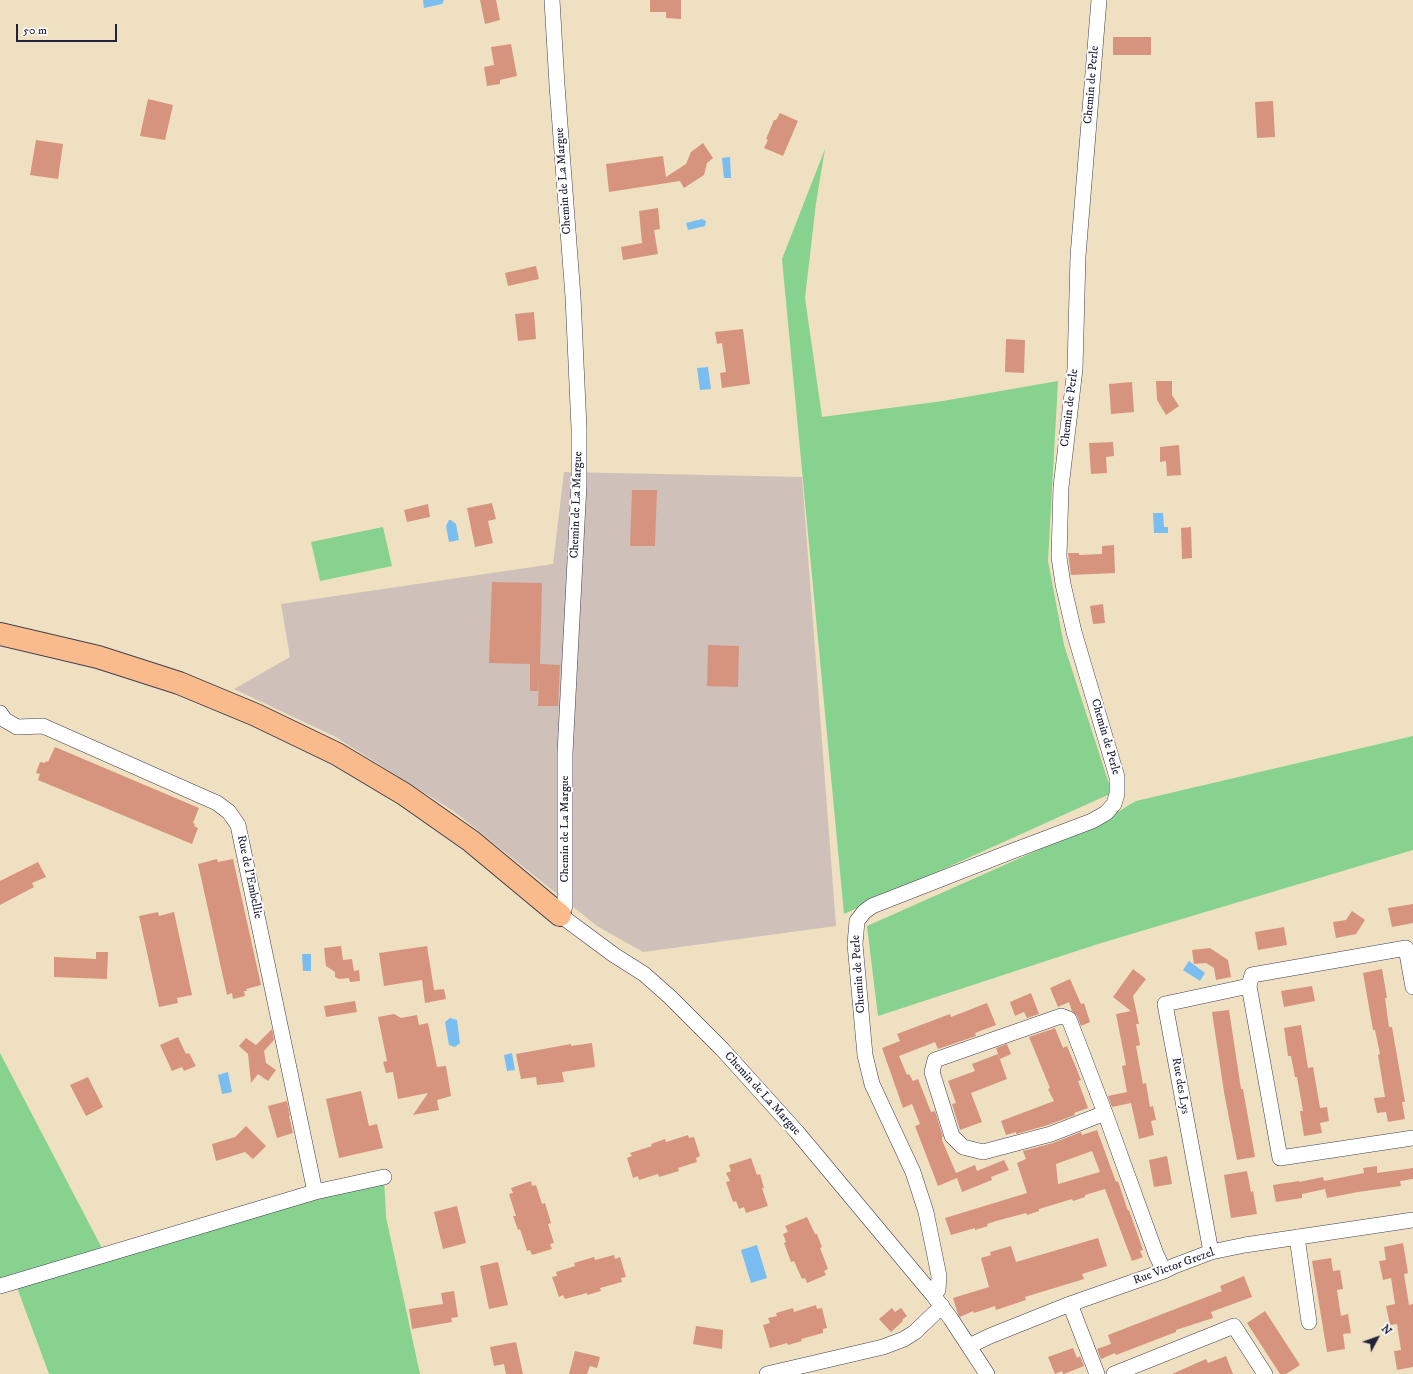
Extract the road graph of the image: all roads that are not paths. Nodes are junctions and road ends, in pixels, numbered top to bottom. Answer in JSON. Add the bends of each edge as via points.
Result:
{"nodes":[{"id":1,"x":552,"y":0,"type":"edge"},
{"id":2,"x":1099,"y":0,"type":"edge"},
{"id":3,"x":0,"y":634,"type":"edge"},
{"id":4,"x":0,"y":713,"type":"edge"},
{"id":5,"x":560,"y":915,"type":"junction"},
{"id":6,"x":1409,"y":946,"type":"edge"},
{"id":7,"x":1249,"y":986,"type":"junction"},
{"id":8,"x":1413,"y":987,"type":"edge"},
{"id":9,"x":1105,"y":1113,"type":"junction"},
{"id":10,"x":1413,"y":1138,"type":"edge"},
{"id":11,"x":384,"y":1177,"type":"dead end"},
{"id":12,"x":315,"y":1192,"type":"junction"},
{"id":13,"x":1413,"y":1220,"type":"edge"},
{"id":14,"x":1297,"y":1237,"type":"junction"},
{"id":15,"x":1210,"y":1252,"type":"junction"},
{"id":16,"x":1164,"y":1271,"type":"junction"},
{"id":17,"x":0,"y":1286,"type":"edge"},
{"id":18,"x":938,"y":1301,"type":"junction"},
{"id":19,"x":1070,"y":1304,"type":"junction"},
{"id":20,"x":1309,"y":1322,"type":"dead end"},
{"id":21,"x":969,"y":1346,"type":"junction"},
{"id":22,"x":808,"y":1369,"type":"edge"},
{"id":23,"x":767,"y":1374,"type":"edge"},
{"id":24,"x":987,"y":1374,"type":"edge"},
{"id":25,"x":1097,"y":1374,"type":"edge"},
{"id":26,"x":1114,"y":1374,"type":"edge"},
{"id":27,"x":1265,"y":1374,"type":"edge"}],
"edges":[{"from":1,"to":5,"type":"street","name":"Chemin de La Margue","via":[[579,428],[579,484],[565,753],[565,906]]},
{"from":2,"to":18,"type":"street","name":"Chemin de Perle","via":[[1079,248],[1075,369],[1061,487],[1059,558],[1074,632],[1117,777],[1117,794],[1114,804],[1092,821],[872,906],[857,921],[855,944],[865,1055],[872,1084],[913,1172],[926,1212],[940,1276]]},
{"from":3,"to":5,"type":"main road","via":[[98,657],[179,683],[256,715],[337,754],[404,794],[471,841]]},
{"from":4,"to":12,"type":"street","name":"Rue de l'Embellie","via":[[5,720],[17,727],[43,726],[217,803],[229,812],[238,825]]},
{"from":5,"to":18,"type":"street","name":"Chemin de La Margue","via":[[644,974],[722,1049],[797,1132]]},
{"from":6,"to":7,"type":"street","via":[[1252,975]]},
{"from":6,"to":8,"type":"street"},
{"from":7,"to":10,"type":"street","via":[[1280,1158]]},
{"from":7,"to":15,"type":"street","name":"Rue des Lys","via":[[1165,1004]]},
{"from":9,"to":9,"type":"street","via":[[1068,1019],[1061,1016],[935,1060],[932,1072],[952,1136],[963,1147],[984,1152],[1051,1134]]},
{"from":9,"to":16,"type":"street"},
{"from":11,"to":12,"type":"street"},
{"from":12,"to":17,"type":"street"},
{"from":13,"to":14,"type":"street","name":"Rue Victor Grezel"},
{"from":14,"to":15,"type":"street","name":"Rue Victor Grezel"},
{"from":14,"to":20,"type":"street"},
{"from":15,"to":16,"type":"street","name":"Rue Victor Grezel"},
{"from":16,"to":19,"type":"street","name":"Rue Victor Grezel"},
{"from":18,"to":21,"type":"street","name":"Chemin de La Margue"},
{"from":18,"to":22,"type":"street","via":[[924,1324],[904,1339]]},
{"from":19,"to":21,"type":"street","name":"Rue Victor Grezel"},
{"from":19,"to":25,"type":"street"},
{"from":21,"to":24,"type":"street","name":"Chemin de La Margue"},
{"from":22,"to":23,"type":"street"},
{"from":26,"to":27,"type":"street","via":[[1234,1326]]}]}
